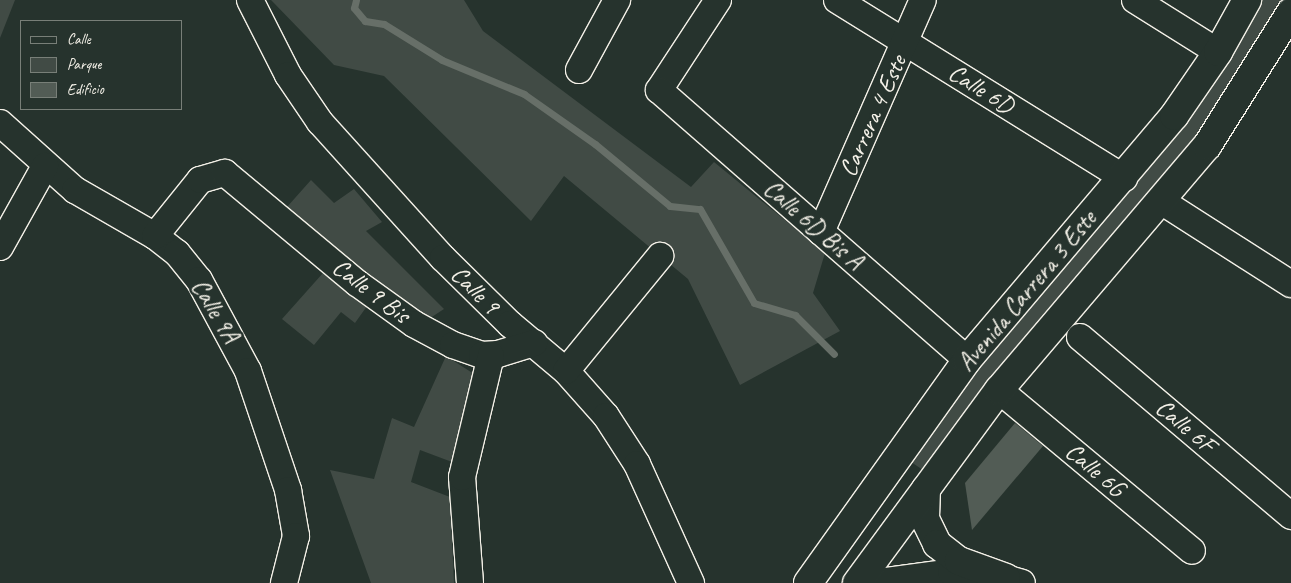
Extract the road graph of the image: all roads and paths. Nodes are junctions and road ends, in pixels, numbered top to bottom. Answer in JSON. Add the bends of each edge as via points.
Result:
{"nodes":[{"id":1,"x":250,"y":0,"type":"edge"},
{"id":2,"x":617,"y":0,"type":"edge"},
{"id":3,"x":718,"y":0,"type":"edge"},
{"id":4,"x":837,"y":0,"type":"edge"},
{"id":5,"x":923,"y":0,"type":"edge"},
{"id":6,"x":1135,"y":0,"type":"edge"},
{"id":7,"x":1246,"y":0,"type":"edge"},
{"id":8,"x":1291,"y":12,"type":"edge"},
{"id":9,"x":906,"y":43,"type":"junction"},
{"id":10,"x":1282,"y":43,"type":"edge"},
{"id":11,"x":1218,"y":52,"type":"junction"},
{"id":12,"x":579,"y":70,"type":"dead end"},
{"id":13,"x":0,"y":123,"type":"edge"},
{"id":14,"x":45,"y":166,"type":"junction"},
{"id":15,"x":1124,"y":178,"type":"junction"},
{"id":16,"x":1161,"y":201,"type":"junction"},
{"id":17,"x":820,"y":232,"type":"junction"},
{"id":18,"x":155,"y":236,"type":"junction"},
{"id":19,"x":0,"y":247,"type":"edge"},
{"id":20,"x":660,"y":256,"type":"dead end"},
{"id":21,"x":1291,"y":284,"type":"edge"},
{"id":22,"x":1080,"y":337,"type":"dead end"},
{"id":23,"x":534,"y":343,"type":"junction"},
{"id":24,"x":491,"y":355,"type":"junction"},
{"id":25,"x":967,"y":360,"type":"junction"},
{"id":26,"x":566,"y":371,"type":"junction"},
{"id":27,"x":999,"y":390,"type":"junction"},
{"id":28,"x":926,"y":489,"type":"junction"},
{"id":29,"x":1291,"y":516,"type":"edge"},
{"id":30,"x":1192,"y":550,"type":"dead end"},
{"id":31,"x":1014,"y":580,"type":"edge"},
{"id":32,"x":284,"y":583,"type":"edge"},
{"id":33,"x":470,"y":583,"type":"edge"},
{"id":34,"x":691,"y":583,"type":"edge"},
{"id":35,"x":808,"y":583,"type":"edge"},
{"id":36,"x":857,"y":583,"type":"edge"},
{"id":37,"x":872,"y":583,"type":"edge"}],
"edges":[{"from":1,"to":23,"type":"street","name":"Calle 9","via":[[288,75],[320,122],[437,251]]},
{"from":2,"to":12,"type":"street"},
{"from":3,"to":17,"type":"street","name":"Calle 6D Bis A","via":[[659,90]]},
{"from":4,"to":9,"type":"street","name":"Calle 6D"},
{"from":5,"to":9,"type":"street","name":"Carrera 4 Este"},
{"from":6,"to":11,"type":"street"},
{"from":7,"to":11,"type":"main road","name":"Avenida Carrera 3 Este"},
{"from":8,"to":10,"type":"main road","name":"Avenida Carrera 3 Este"},
{"from":9,"to":15,"type":"street","name":"Calle 6D"},
{"from":9,"to":17,"type":"street","name":"Carrera 4 Este"},
{"from":10,"to":16,"type":"main road","name":"Avenida Carrera 3 Este","via":[[1207,146]]},
{"from":11,"to":15,"type":"main road","name":"Avenida Carrera 3 Este"},
{"from":13,"to":14,"type":"street","name":"Calle 9A"},
{"from":14,"to":18,"type":"street","name":"Calle 9A","via":[[75,190]]},
{"from":14,"to":19,"type":"street"},
{"from":15,"to":25,"type":"main road","name":"Avenida Carrera 3 Este","via":[[1033,278]]},
{"from":16,"to":21,"type":"street"},
{"from":16,"to":27,"type":"main road","name":"Avenida Carrera 3 Este"},
{"from":17,"to":25,"type":"street","name":"Calle 6D Bis A"},
{"from":18,"to":24,"type":"street","name":"Calle 9 Bis","via":[[200,180],[216,172],[231,175],[387,305],[453,345]]},
{"from":18,"to":32,"type":"street","name":"Calle 9A","via":[[177,253],[199,280],[248,371],[294,518],[294,550]]},
{"from":20,"to":26,"type":"street"},
{"from":22,"to":29,"type":"street","name":"Calle 6F"},
{"from":23,"to":24,"type":"street"},
{"from":23,"to":26,"type":"street","name":"Calle 9"},
{"from":24,"to":33,"type":"street","via":[[462,477]]},
{"from":25,"to":35,"type":"main road","name":"Avenida Carrera 3 Este"},
{"from":26,"to":34,"type":"street","name":"Calle 9","via":[[606,416],[637,464]]},
{"from":27,"to":28,"type":"main road","name":"Avenida Carrera 3 Este"},
{"from":27,"to":30,"type":"street","name":"Calle 6G"},
{"from":28,"to":31,"type":"main road","via":[[924,519],[937,544],[959,560]]},
{"from":28,"to":36,"type":"main road","name":"Avenida Carrera 3 Este"},
{"from":31,"to":37,"type":"street","via":[[951,572]]}]}
